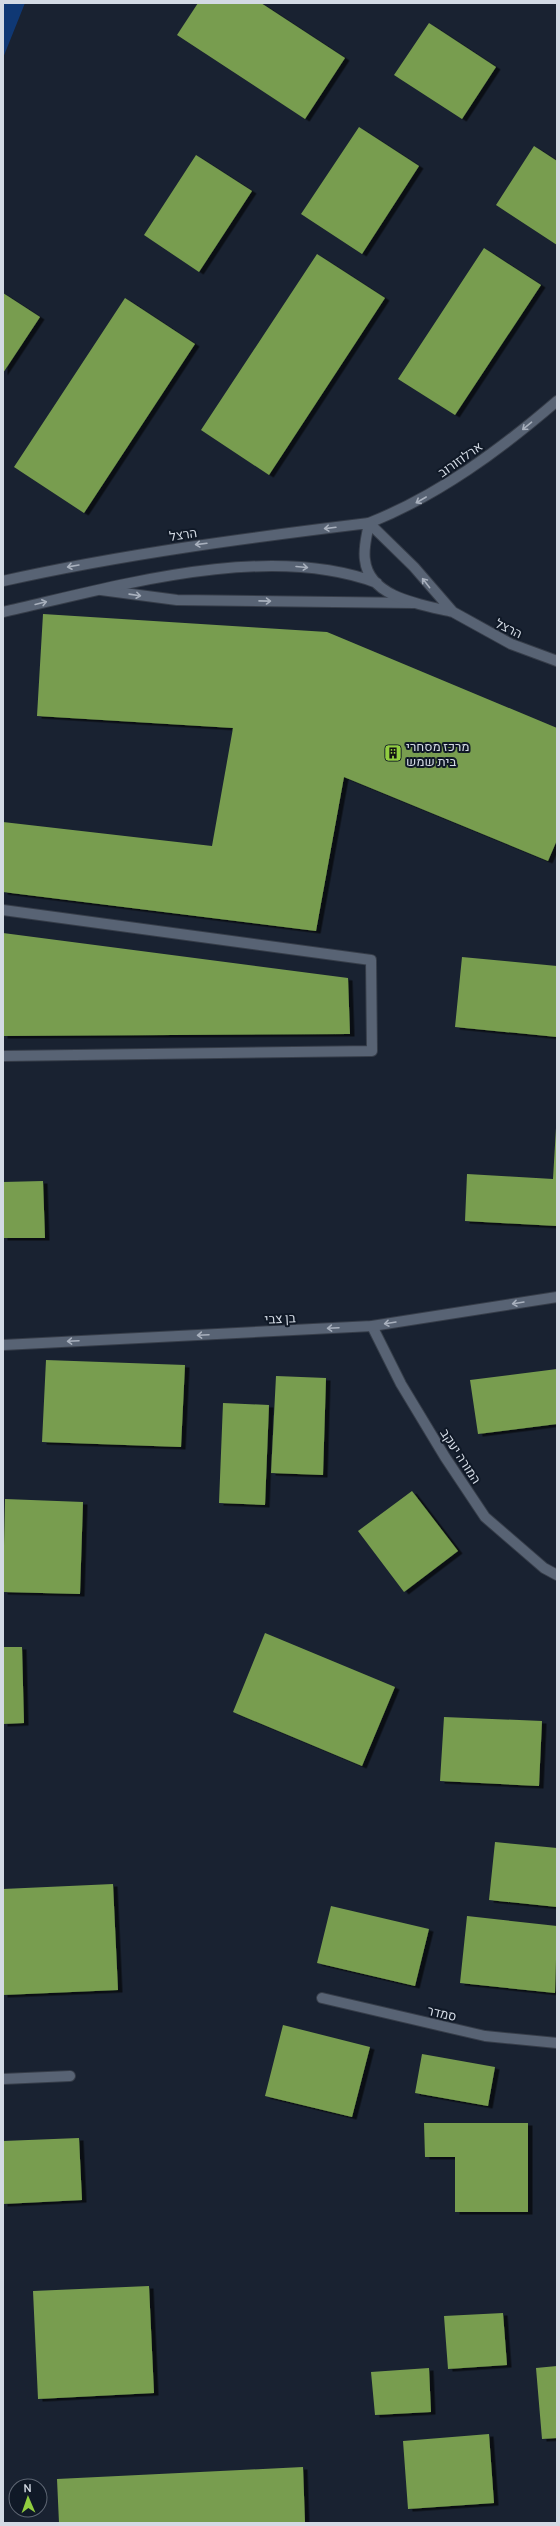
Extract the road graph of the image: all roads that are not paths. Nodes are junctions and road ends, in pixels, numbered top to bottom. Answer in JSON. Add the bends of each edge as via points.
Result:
{"nodes":[{"id":1,"x":557,"y":401,"type":"edge"},
{"id":2,"x":369,"y":523,"type":"junction"},
{"id":3,"x":3,"y":581,"type":"edge"},
{"id":4,"x":377,"y":583,"type":"junction"},
{"id":5,"x":96,"y":590,"type":"junction"},
{"id":6,"x":414,"y":603,"type":"junction"},
{"id":7,"x":3,"y":612,"type":"edge"},
{"id":8,"x":452,"y":612,"type":"junction"},
{"id":9,"x":557,"y":661,"type":"edge"},
{"id":10,"x":3,"y":910,"type":"edge"},
{"id":11,"x":3,"y":1056,"type":"edge"},
{"id":12,"x":557,"y":1297,"type":"edge"},
{"id":13,"x":372,"y":1326,"type":"junction"},
{"id":14,"x":3,"y":1345,"type":"edge"},
{"id":15,"x":557,"y":1575,"type":"edge"},
{"id":16,"x":322,"y":1998,"type":"dead end"},
{"id":17,"x":557,"y":2043,"type":"edge"},
{"id":18,"x":70,"y":2076,"type":"dead end"},
{"id":19,"x":3,"y":2079,"type":"edge"}],
"edges":[{"from":1,"to":2,"type":"street","name":"ארלוזורוב","one_way":true,"via":[[524,430],[443,487],[406,508]]},
{"from":2,"to":3,"type":"street","name":"הרצל","one_way":true,"via":[[194,545],[69,566]]},
{"from":2,"to":4,"type":"street","name":"הרצל","via":[[364,560],[368,572]]},
{"from":8,"to":2,"type":"street","name":"הרצל","one_way":true,"via":[[414,567]]},
{"from":5,"to":4,"type":"street","name":"הרצל","one_way":true,"via":[[180,575],[278,565],[355,575]]},
{"from":4,"to":6,"type":"street","name":"הרצל","via":[[391,594]]},
{"from":5,"to":6,"type":"street","name":"הרצל","one_way":true,"via":[[177,600]]},
{"from":7,"to":5,"type":"street","name":"הרצל","one_way":true},
{"from":6,"to":8,"type":"street","name":"הרצל"},
{"from":8,"to":9,"type":"street","name":"הרצל","via":[[510,644]]},
{"from":10,"to":11,"type":"street","via":[[371,960],[372,1051]]},
{"from":12,"to":13,"type":"street","name":"בן צבי","one_way":true},
{"from":13,"to":14,"type":"street","name":"בן צבי","one_way":true},
{"from":13,"to":15,"type":"street","name":"המורה יעקב","via":[[401,1384],[485,1517],[544,1568]]},
{"from":16,"to":17,"type":"street","name":"סמדר","via":[[485,2036]]},
{"from":18,"to":19,"type":"street"}]}
